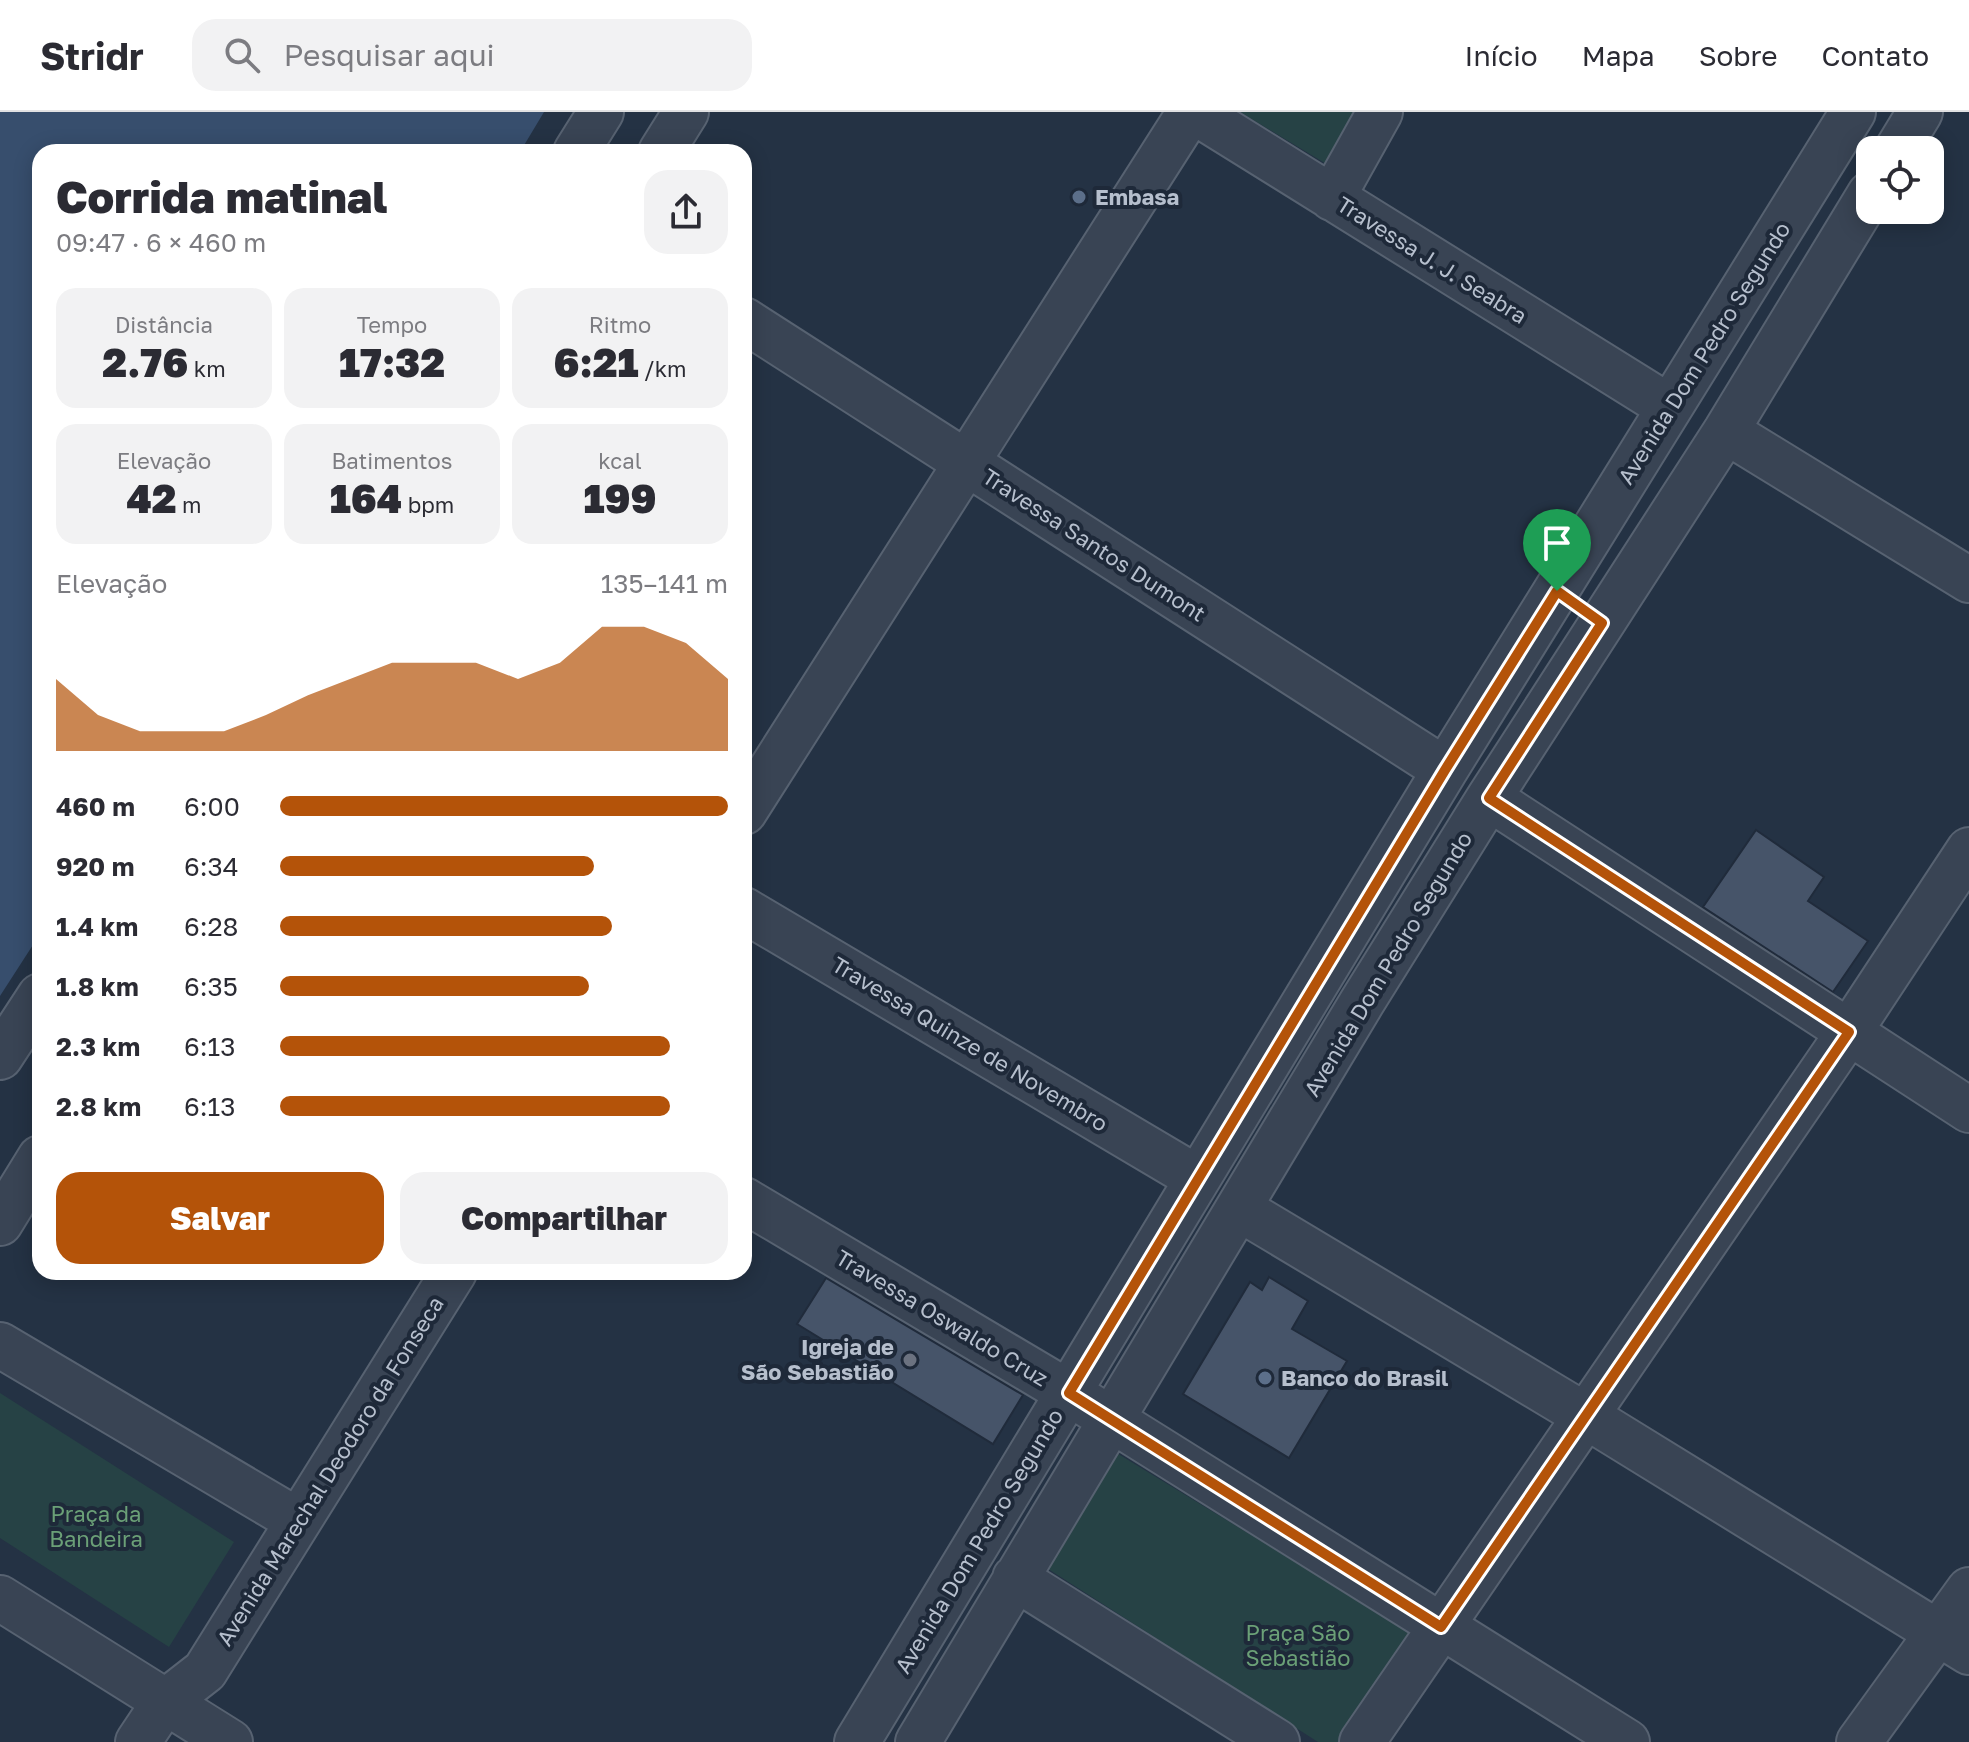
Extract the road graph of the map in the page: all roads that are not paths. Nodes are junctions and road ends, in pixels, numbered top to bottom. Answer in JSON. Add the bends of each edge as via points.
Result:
{"nodes":[{"id":1,"x":601,"y":112,"type":"edge"},
{"id":2,"x":686,"y":112,"type":"edge"},
{"id":3,"x":1192,"y":112,"type":"edge"},
{"id":4,"x":1380,"y":112,"type":"edge"},
{"id":5,"x":1853,"y":112,"type":"edge"},
{"id":6,"x":1920,"y":112,"type":"edge"},
{"id":7,"x":1905,"y":136,"type":"edge"},
{"id":8,"x":581,"y":144,"type":"edge"},
{"id":9,"x":666,"y":144,"type":"edge"},
{"id":10,"x":1332,"y":198,"type":"junction"},
{"id":11,"x":1856,"y":217,"type":"edge"},
{"id":12,"x":752,"y":325,"type":"edge"},
{"id":13,"x":1669,"y":407,"type":"junction"},
{"id":14,"x":1726,"y":431,"type":"junction"},
{"id":15,"x":968,"y":464,"type":"junction"},
{"id":16,"x":1969,"y":580,"type":"edge"},
{"id":17,"x":1557,"y":591,"type":"junction"},
{"id":18,"x":1602,"y":623,"type":"junction"},
{"id":19,"x":1445,"y":770,"type":"junction"},
{"id":20,"x":1489,"y":798,"type":"junction"},
{"id":21,"x":752,"y":800,"type":"edge"},
{"id":22,"x":1969,"y":850,"type":"edge"},
{"id":23,"x":752,"y":915,"type":"edge"},
{"id":24,"x":1323,"y":976,"type":"junction"},
{"id":25,"x":1362,"y":1002,"type":"junction"},
{"id":26,"x":32,"y":1008,"type":"edge"},
{"id":27,"x":1849,"y":1032,"type":"junction"},
{"id":28,"x":0,"y":1057,"type":"edge"},
{"id":29,"x":1969,"y":1110,"type":"edge"},
{"id":30,"x":32,"y":1171,"type":"edge"},
{"id":31,"x":1197,"y":1178,"type":"junction"},
{"id":32,"x":752,"y":1205,"type":"edge"},
{"id":33,"x":1240,"y":1209,"type":"junction"},
{"id":34,"x":0,"y":1223,"type":"edge"},
{"id":35,"x":449,"y":1280,"type":"edge"},
{"id":36,"x":0,"y":1345,"type":"edge"},
{"id":37,"x":1069,"y":1393,"type":"junction"},
{"id":38,"x":1586,"y":1416,"type":"junction"},
{"id":39,"x":1111,"y":1421,"type":"junction"},
{"id":40,"x":298,"y":1521,"type":"junction"},
{"id":41,"x":1015,"y":1578,"type":"junction"},
{"id":42,"x":1969,"y":1590,"type":"edge"},
{"id":43,"x":0,"y":1598,"type":"edge"},
{"id":44,"x":1441,"y":1627,"type":"junction"},
{"id":45,"x":1954,"y":1642,"type":"edge"},
{"id":46,"x":881,"y":1703,"type":"junction"},
{"id":47,"x":193,"y":1727,"type":"edge"},
{"id":48,"x":922,"y":1737,"type":"edge"},
{"id":49,"x":138,"y":1742,"type":"edge"},
{"id":50,"x":857,"y":1742,"type":"edge"},
{"id":51,"x":1277,"y":1742,"type":"edge"},
{"id":52,"x":1362,"y":1742,"type":"edge"},
{"id":53,"x":1627,"y":1742,"type":"edge"},
{"id":54,"x":1859,"y":1742,"type":"edge"}],
"edges":[{"from":1,"to":8,"type":"street"},
{"from":2,"to":9,"type":"street"},
{"from":3,"to":10,"type":"street","name":"Travessa J. J. Seabra"},
{"from":3,"to":15,"type":"street"},
{"from":4,"to":10,"type":"street"},
{"from":5,"to":13,"type":"street","name":"Avenida Dom Pedro Segundo"},
{"from":6,"to":7,"type":"street"},
{"from":10,"to":13,"type":"street","name":"Travessa J. J. Seabra"},
{"from":11,"to":14,"type":"street","name":"Avenida Dom Pedro Segundo"},
{"from":12,"to":15,"type":"street","name":"Travessa Santos Dumont"},
{"from":13,"to":17,"type":"street","name":"Avenida Dom Pedro Segundo"},
{"from":14,"to":16,"type":"street"},
{"from":14,"to":18,"type":"street","name":"Avenida Dom Pedro Segundo"},
{"from":15,"to":19,"type":"street","name":"Travessa Santos Dumont"},
{"from":15,"to":21,"type":"street"},
{"from":17,"to":18,"type":"street"},
{"from":17,"to":19,"type":"street","name":"Avenida Dom Pedro Segundo"},
{"from":18,"to":20,"type":"street","name":"Avenida Dom Pedro Segundo"},
{"from":19,"to":24,"type":"street","name":"Avenida Dom Pedro Segundo"},
{"from":20,"to":25,"type":"street","name":"Avenida Dom Pedro Segundo"},
{"from":20,"to":27,"type":"street"},
{"from":22,"to":27,"type":"street"},
{"from":23,"to":31,"type":"street","name":"Travessa Quinze de Novembro"},
{"from":24,"to":25,"type":"street"},
{"from":24,"to":31,"type":"street","name":"Avenida Dom Pedro Segundo"},
{"from":25,"to":33,"type":"street","name":"Avenida Dom Pedro Segundo"},
{"from":26,"to":28,"type":"street"},
{"from":27,"to":29,"type":"street"},
{"from":27,"to":38,"type":"street"},
{"from":30,"to":34,"type":"street"},
{"from":31,"to":37,"type":"street","name":"Avenida Dom Pedro Segundo"},
{"from":32,"to":37,"type":"street","name":"Travessa Oswaldo Cruz"},
{"from":33,"to":38,"type":"street"},
{"from":33,"to":39,"type":"street","name":"Avenida Dom Pedro Segundo"},
{"from":35,"to":40,"type":"street","name":"Avenida Marechal Deodoro da Fonseca"},
{"from":36,"to":40,"type":"street"},
{"from":37,"to":39,"type":"street","name":"Travessa Oswaldo Cruz"},
{"from":37,"to":46,"type":"street","name":"Avenida Dom Pedro Segundo"},
{"from":38,"to":44,"type":"street"},
{"from":38,"to":45,"type":"street"},
{"from":39,"to":41,"type":"street","name":"Avenida Dom Pedro Segundo"},
{"from":39,"to":44,"type":"street","name":"Travessa Oswaldo Cruz"},
{"from":40,"to":47,"type":"street","name":"Avenida Marechal Deodoro da Fonseca","via":[[205,1671]]},
{"from":41,"to":48,"type":"street","name":"Avenida Dom Pedro Segundo"},
{"from":41,"to":51,"type":"street"},
{"from":42,"to":45,"type":"street"},
{"from":43,"to":47,"type":"street"},
{"from":44,"to":52,"type":"street"},
{"from":44,"to":53,"type":"street","name":"Travessa Oswaldo Cruz"},
{"from":45,"to":54,"type":"street"},
{"from":46,"to":48,"type":"street"},
{"from":46,"to":50,"type":"street","name":"Avenida Dom Pedro Segundo"},
{"from":47,"to":49,"type":"street","name":"Avenida Marechal Deodoro da Fonseca"}]}
